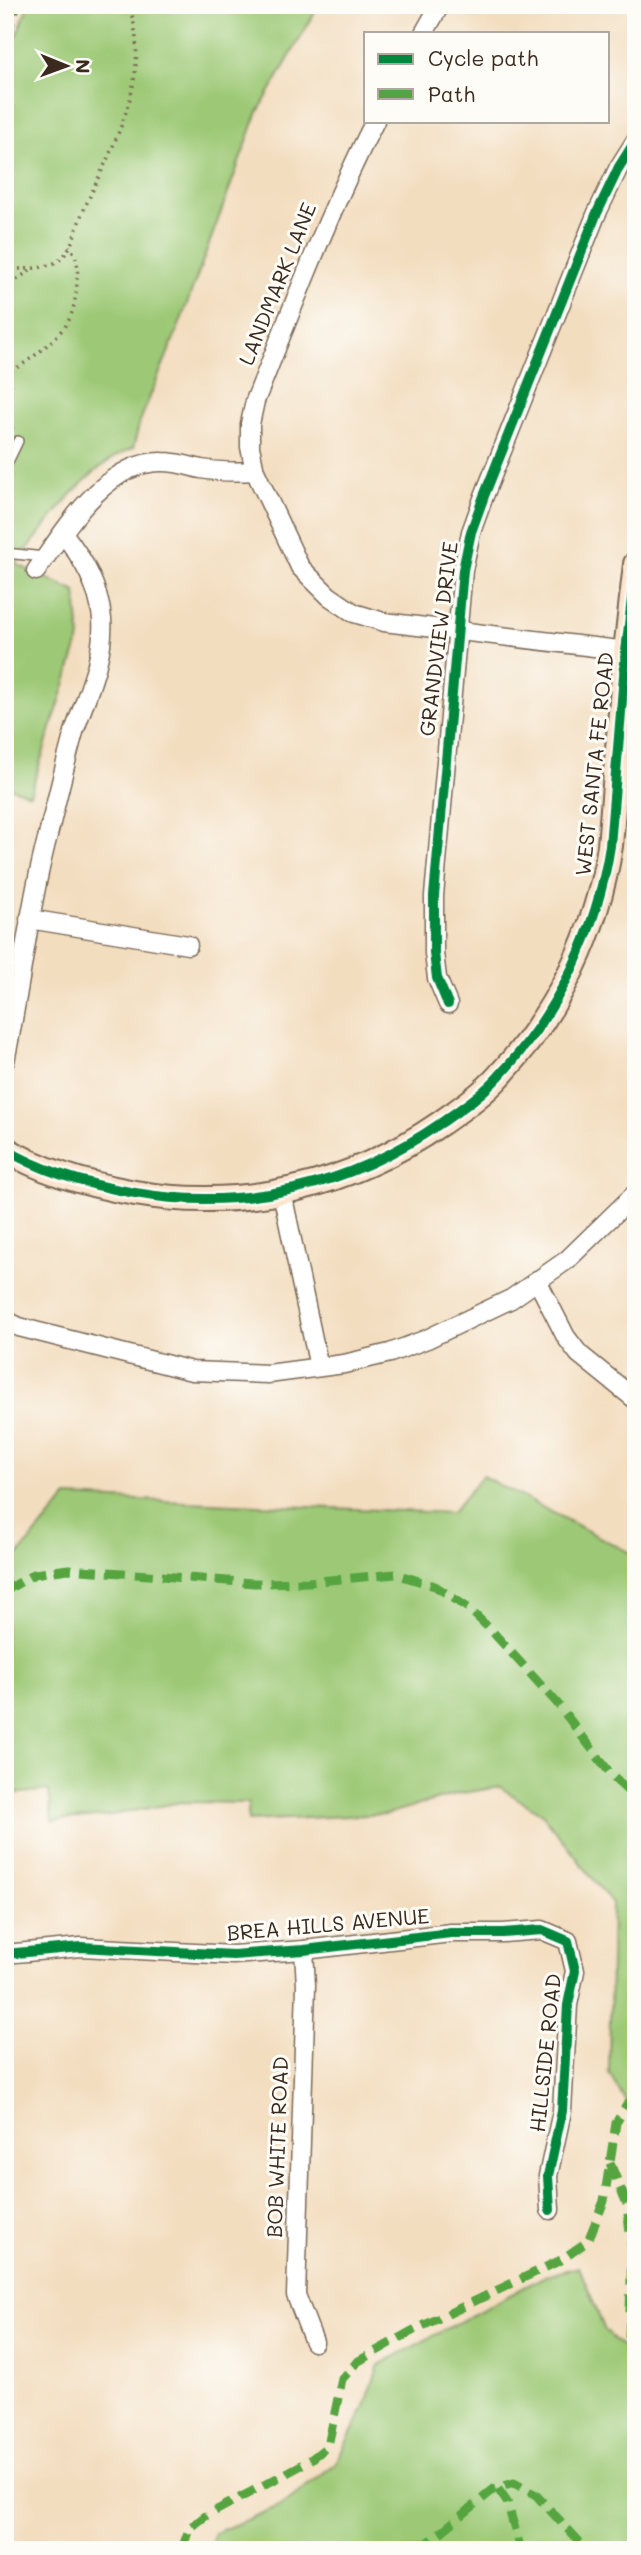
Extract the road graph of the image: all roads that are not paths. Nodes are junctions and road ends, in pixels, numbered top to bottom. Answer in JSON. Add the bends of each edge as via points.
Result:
{"nodes":[{"id":1,"x":440,"y":5,"type":"edge"},
{"id":2,"x":425,"y":32,"type":"edge"},
{"id":3,"x":374,"y":122,"type":"edge"},
{"id":4,"x":636,"y":140,"type":"edge"},
{"id":5,"x":18,"y":441,"type":"dead end"},
{"id":6,"x":5,"y":468,"type":"edge"},
{"id":7,"x":255,"y":471,"type":"junction"},
{"id":8,"x":63,"y":533,"type":"junction"},
{"id":9,"x":5,"y":553,"type":"edge"},
{"id":10,"x":41,"y":564,"type":"joint"},
{"id":11,"x":636,"y":564,"type":"edge"},
{"id":12,"x":456,"y":631,"type":"junction"},
{"id":13,"x":631,"y":652,"type":"edge"},
{"id":14,"x":29,"y":919,"type":"junction"},
{"id":15,"x":188,"y":946,"type":"dead end"},
{"id":16,"x":448,"y":1004,"type":"dead end"},
{"id":17,"x":5,"y":1061,"type":"edge"},
{"id":18,"x":5,"y":1149,"type":"edge"},
{"id":19,"x":282,"y":1193,"type":"junction"},
{"id":20,"x":636,"y":1193,"type":"edge"},
{"id":21,"x":537,"y":1280,"type":"junction"},
{"id":22,"x":5,"y":1320,"type":"edge"},
{"id":23,"x":320,"y":1367,"type":"junction"},
{"id":24,"x":636,"y":1401,"type":"edge"},
{"id":25,"x":568,"y":1941,"type":"joint"},
{"id":26,"x":304,"y":1950,"type":"junction"},
{"id":27,"x":5,"y":1954,"type":"edge"},
{"id":28,"x":550,"y":2210,"type":"dead end"},
{"id":29,"x":314,"y":2342,"type":"dead end"}],
"edges":[{"from":1,"to":2,"type":"street"},
{"from":3,"to":7,"type":"street","name":"LANDMARK LANE","via":[[322,235],[256,401],[250,424]]},
{"from":4,"to":12,"type":"street","name":"GRANDVIEW DRIVE","via":[[596,215],[484,496],[463,570]]},
{"from":5,"to":6,"type":"lane"},
{"from":7,"to":8,"type":"street","via":[[142,464],[105,486]]},
{"from":7,"to":12,"type":"street","name":"LANDMARK LANE","via":[[300,566],[329,596],[354,613],[384,622]]},
{"from":8,"to":10,"type":"street"},
{"from":8,"to":14,"type":"street","via":[[97,589],[101,642]]},
{"from":9,"to":10,"type":"lane"},
{"from":11,"to":13,"type":"street","name":"WEST SANTA FE ROAD"},
{"from":12,"to":13,"type":"street","name":"LANDMARK LANE"},
{"from":12,"to":16,"type":"street","name":"GRANDVIEW DRIVE","via":[[434,897],[437,978]]},
{"from":13,"to":19,"type":"street","name":"WEST SANTA FE ROAD","via":[[606,874],[569,977],[535,1031],[498,1078],[410,1144],[360,1169]]},
{"from":14,"to":15,"type":"street"},
{"from":14,"to":17,"type":"street"},
{"from":18,"to":19,"type":"street","name":"WEST SANTA FE ROAD","via":[[90,1183],[154,1196],[202,1200]]},
{"from":19,"to":23,"type":"street"},
{"from":20,"to":21,"type":"street","via":[[567,1260]]},
{"from":21,"to":23,"type":"street","via":[[511,1299],[427,1339],[390,1353]]},
{"from":21,"to":24,"type":"street","via":[[579,1354]]},
{"from":22,"to":23,"type":"street","via":[[192,1371],[268,1374]]},
{"from":25,"to":26,"type":"street","name":"BREA HILLS AVENUE","via":[[542,1930],[451,1933]]},
{"from":25,"to":28,"type":"street","name":"HILLSIDE ROAD","via":[[575,1971],[568,2005],[562,2111],[548,2176]]},
{"from":26,"to":27,"type":"street","name":"BREA HILLS AVENUE","via":[[233,1955],[81,1947]]},
{"from":26,"to":29,"type":"street","name":"BOB WHITE ROAD","via":[[296,2295]]}]}
